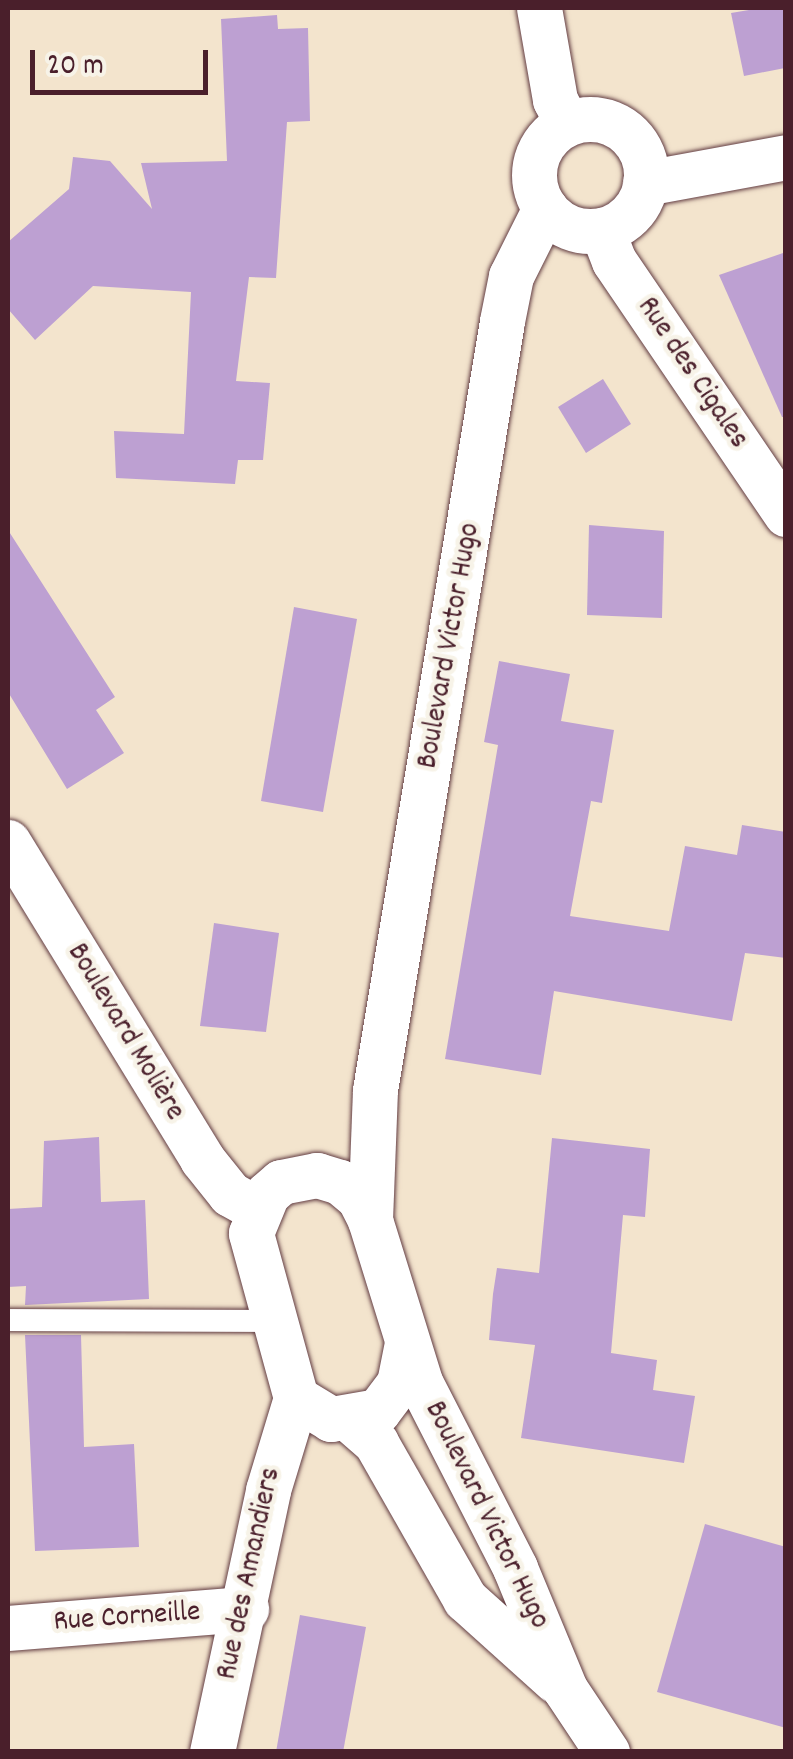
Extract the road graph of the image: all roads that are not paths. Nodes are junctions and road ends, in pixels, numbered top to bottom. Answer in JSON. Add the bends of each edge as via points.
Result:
{"nodes":[{"id":1,"x":544,"y":8,"type":"edge"},
{"id":2,"x":567,"y":123,"type":"junction"},
{"id":3,"x":786,"y":156,"type":"edge"},
{"id":4,"x":646,"y":183,"type":"junction"},
{"id":5,"x":545,"y":208,"type":"junction"},
{"id":6,"x":602,"y":230,"type":"junction"},
{"id":7,"x":786,"y":514,"type":"edge"},
{"id":8,"x":8,"y":842,"type":"edge"},
{"id":9,"x":375,"y":1090,"type":"junction"},
{"id":10,"x":317,"y":1175,"type":"junction"},
{"id":11,"x":257,"y":1209,"type":"junction"},
{"id":12,"x":370,"y":1220,"type":"junction"},
{"id":13,"x":8,"y":1320,"type":"edge"},
{"id":14,"x":270,"y":1321,"type":"junction"},
{"id":15,"x":407,"y":1343,"type":"junction"},
{"id":16,"x":296,"y":1398,"type":"junction"},
{"id":17,"x":350,"y":1420,"type":"junction"},
{"id":18,"x":246,"y":1610,"type":"junction"},
{"id":19,"x":8,"y":1628,"type":"edge"},
{"id":20,"x":565,"y":1689,"type":"junction"},
{"id":21,"x":212,"y":1752,"type":"edge"},
{"id":22,"x":607,"y":1752,"type":"edge"}],
"edges":[{"from":1,"to":2,"type":"street","via":[[556,100]]},
{"from":2,"to":4,"type":"street","via":[[590,118],[614,124],[638,149]]},
{"from":2,"to":5,"type":"street","via":[[536,160]]},
{"from":3,"to":4,"type":"street"},
{"from":4,"to":6,"type":"street","via":[[631,213]]},
{"from":5,"to":6,"type":"street","via":[[570,227]]},
{"from":5,"to":9,"type":"street","name":"Boulevard Victor Hugo","via":[[511,276]]},
{"from":6,"to":7,"type":"street","name":"Rue des Cigales","via":[[614,261]]},
{"from":8,"to":11,"type":"street","name":"Boulevard Molière","via":[[202,1159],[230,1194]]},
{"from":9,"to":10,"type":"street","name":"Boulevard Victor Hugo","via":[[336,1158]]},
{"from":9,"to":12,"type":"street","name":"Boulevard Victor Hugo"},
{"from":10,"to":11,"type":"street","via":[[281,1182]]},
{"from":10,"to":12,"type":"street","via":[[340,1182]]},
{"from":11,"to":14,"type":"street","via":[[251,1233]]},
{"from":12,"to":15,"type":"street","name":"Boulevard Victor Hugo"},
{"from":13,"to":14,"type":"lane"},
{"from":14,"to":16,"type":"street"},
{"from":15,"to":17,"type":"street","via":[[391,1399]]},
{"from":15,"to":20,"type":"street","name":"Boulevard Victor Hugo"},
{"from":16,"to":17,"type":"street","via":[[311,1412]]},
{"from":16,"to":18,"type":"street","name":"Rue des Amandiers","via":[[268,1490]]},
{"from":17,"to":20,"type":"street","name":"Boulevard Victor Hugo","via":[[376,1443],[465,1599]]},
{"from":18,"to":19,"type":"street","name":"Rue Corneille"},
{"from":18,"to":21,"type":"street","name":"Rue des Amandiers"},
{"from":20,"to":22,"type":"street","name":"Boulevard Victor Hugo"}]}
